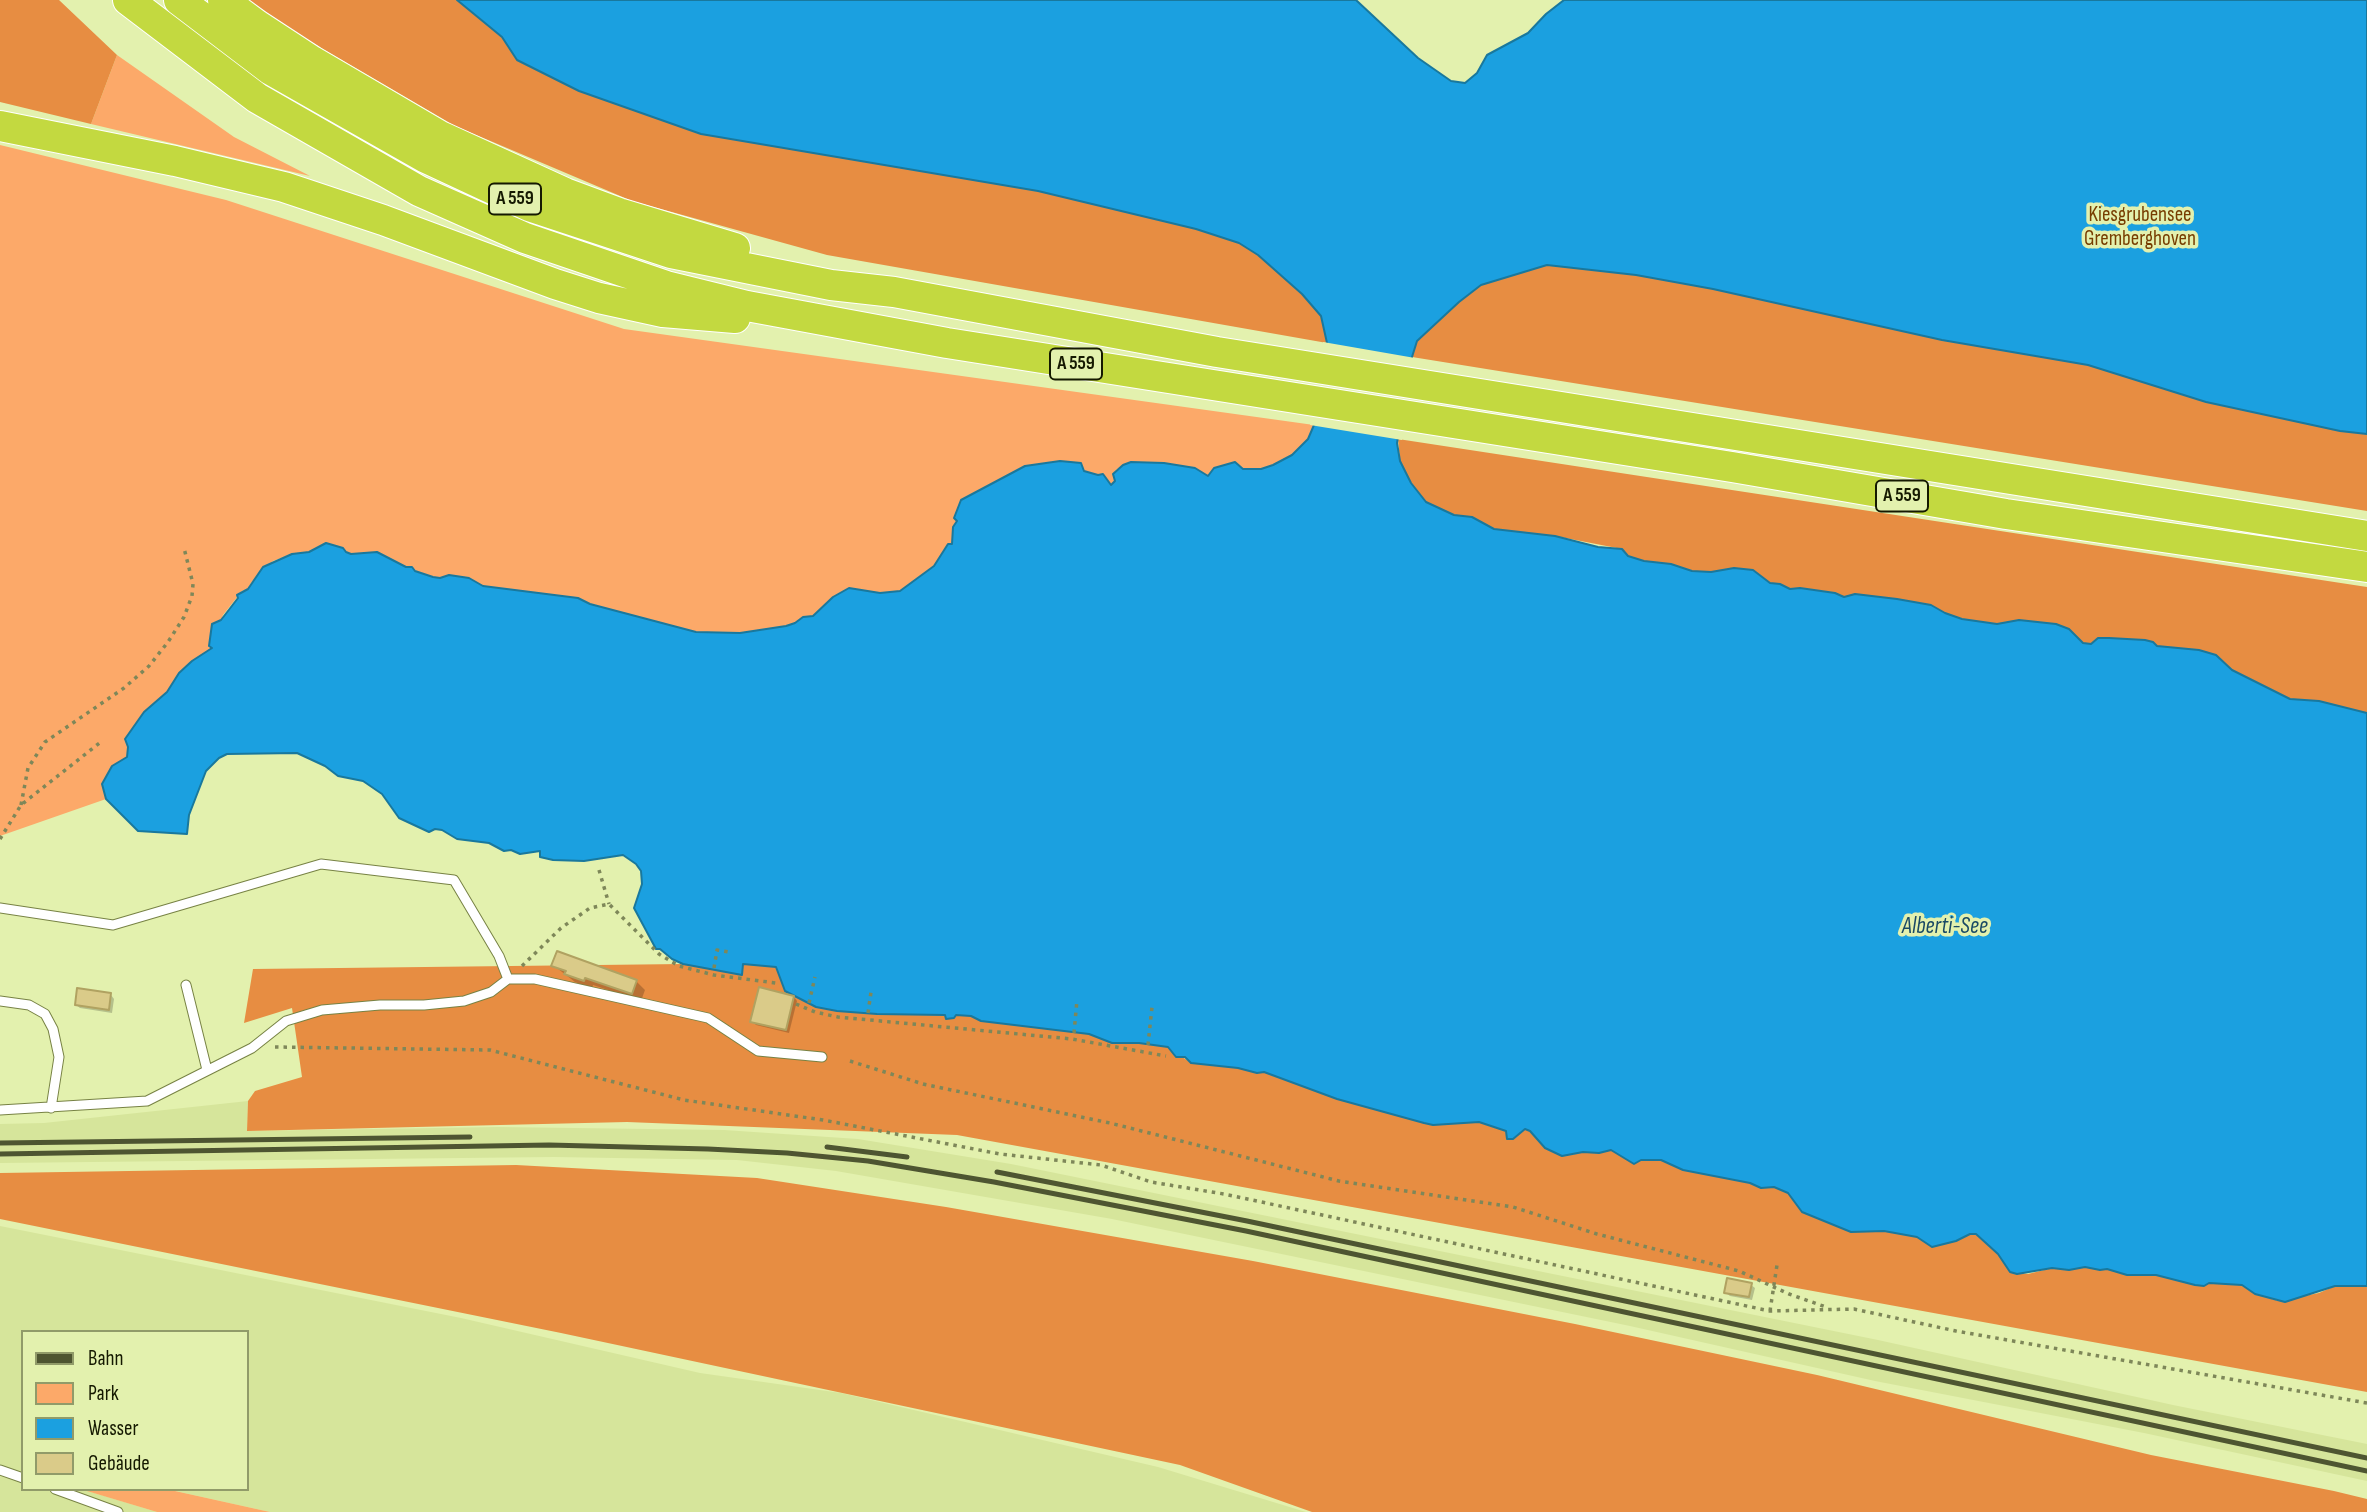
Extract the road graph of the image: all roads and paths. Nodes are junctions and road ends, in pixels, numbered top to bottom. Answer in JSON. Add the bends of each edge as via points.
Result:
{"nodes":[{"id":1,"x":128,"y":0,"type":"edge"},
{"id":2,"x":179,"y":0,"type":"edge"},
{"id":3,"x":223,"y":0,"type":"edge"},
{"id":4,"x":0,"y":126,"type":"edge"},
{"id":5,"x":894,"y":292,"type":"junction"},
{"id":6,"x":875,"y":331,"type":"junction"},
{"id":7,"x":2367,"y":536,"type":"edge"},
{"id":8,"x":184,"y":548,"type":"dead end"},
{"id":9,"x":2367,"y":567,"type":"edge"},
{"id":10,"x":102,"y":741,"type":"dead end"},
{"id":11,"x":21,"y":805,"type":"junction"},
{"id":12,"x":0,"y":839,"type":"edge"},
{"id":13,"x":599,"y":870,"type":"dead end"},
{"id":14,"x":610,"y":904,"type":"junction"},
{"id":15,"x":0,"y":908,"type":"edge"},
{"id":16,"x":729,"y":952,"type":"dead end"},
{"id":17,"x":714,"y":968,"type":"dead end"},
{"id":18,"x":815,"y":978,"type":"dead end"},
{"id":19,"x":508,"y":979,"type":"junction"},
{"id":20,"x":775,"y":983,"type":"dead end"},
{"id":21,"x":186,"y":985,"type":"dead end"},
{"id":22,"x":871,"y":992,"type":"dead end"},
{"id":23,"x":1076,"y":1000,"type":"dead end"},
{"id":24,"x":0,"y":1001,"type":"edge"},
{"id":25,"x":809,"y":1003,"type":"dead end"},
{"id":26,"x":796,"y":1004,"type":"dead end"},
{"id":27,"x":1152,"y":1007,"type":"dead end"},
{"id":28,"x":869,"y":1013,"type":"dead end"},
{"id":29,"x":1074,"y":1033,"type":"dead end"},
{"id":30,"x":1148,"y":1045,"type":"dead end"},
{"id":31,"x":252,"y":1048,"type":"junction"},
{"id":32,"x":1166,"y":1056,"type":"dead end"},
{"id":33,"x":822,"y":1057,"type":"dead end"},
{"id":34,"x":850,"y":1061,"type":"dead end"},
{"id":35,"x":206,"y":1070,"type":"junction"},
{"id":36,"x":51,"y":1108,"type":"junction"},
{"id":37,"x":0,"y":1110,"type":"edge"},
{"id":38,"x":1777,"y":1265,"type":"dead end"},
{"id":39,"x":1774,"y":1287,"type":"junction"},
{"id":40,"x":1830,"y":1308,"type":"junction"},
{"id":41,"x":1770,"y":1311,"type":"junction"},
{"id":42,"x":2367,"y":1403,"type":"edge"},
{"id":43,"x":0,"y":1470,"type":"edge"},
{"id":44,"x":21,"y":1477,"type":"edge"},
{"id":45,"x":60,"y":1491,"type":"edge"},
{"id":46,"x":118,"y":1512,"type":"edge"}],
"edges":[{"from":1,"to":6,"type":"highway","number":"A 559","via":[[257,98],[419,191],[525,238],[666,286]]},
{"from":2,"to":5,"type":"highway","number":"A 559","via":[[271,70],[426,158],[529,206],[671,253],[831,285]]},
{"from":3,"to":5,"type":"highway","via":[[312,61],[419,124],[553,188],[683,233]]},
{"from":4,"to":6,"type":"highway","via":[[284,187],[599,298],[663,312]]},
{"from":5,"to":7,"type":"highway","number":"A 559","via":[[1283,363]]},
{"from":6,"to":9,"type":"highway","number":"A 559","via":[[2006,514]]},
{"from":8,"to":11,"type":"path","via":[[193,584],[184,617],[149,666],[45,742],[28,768]]},
{"from":10,"to":11,"type":"path"},
{"from":11,"to":12,"type":"path"},
{"from":13,"to":14,"type":"path"},
{"from":14,"to":19,"type":"path","via":[[590,908],[561,928]]},
{"from":14,"to":20,"type":"path","via":[[659,954],[679,966]]},
{"from":15,"to":19,"type":"lane","via":[[113,925],[321,863],[454,880]]},
{"from":16,"to":17,"type":"path","via":[[717,950]]},
{"from":18,"to":25,"type":"path"},
{"from":19,"to":31,"type":"lane","via":[[491,992],[464,1001],[322,1010],[286,1021]]},
{"from":19,"to":33,"type":"lane","via":[[535,979],[708,1018],[758,1051]]},
{"from":21,"to":35,"type":"lane"},
{"from":22,"to":28,"type":"path"},
{"from":23,"to":29,"type":"path"},
{"from":24,"to":36,"type":"lane","via":[[29,1005],[45,1014],[53,1030],[60,1057]]},
{"from":26,"to":32,"type":"path","via":[[838,1017],[1072,1039]]},
{"from":27,"to":30,"type":"path"},
{"from":31,"to":35,"type":"lane"},
{"from":31,"to":41,"type":"path","via":[[490,1051],[684,1100],[1000,1153],[1101,1165],[1150,1182]]},
{"from":34,"to":39,"type":"path","via":[[923,1084],[1110,1124],[1339,1181],[1513,1207],[1739,1271]]},
{"from":35,"to":36,"type":"lane","via":[[147,1101]]},
{"from":36,"to":37,"type":"lane"},
{"from":38,"to":39,"type":"path"},
{"from":39,"to":40,"type":"path"},
{"from":39,"to":41,"type":"path"},
{"from":40,"to":41,"type":"path"},
{"from":40,"to":42,"type":"path"},
{"from":43,"to":44,"type":"lane"},
{"from":45,"to":46,"type":"lane"}]}
